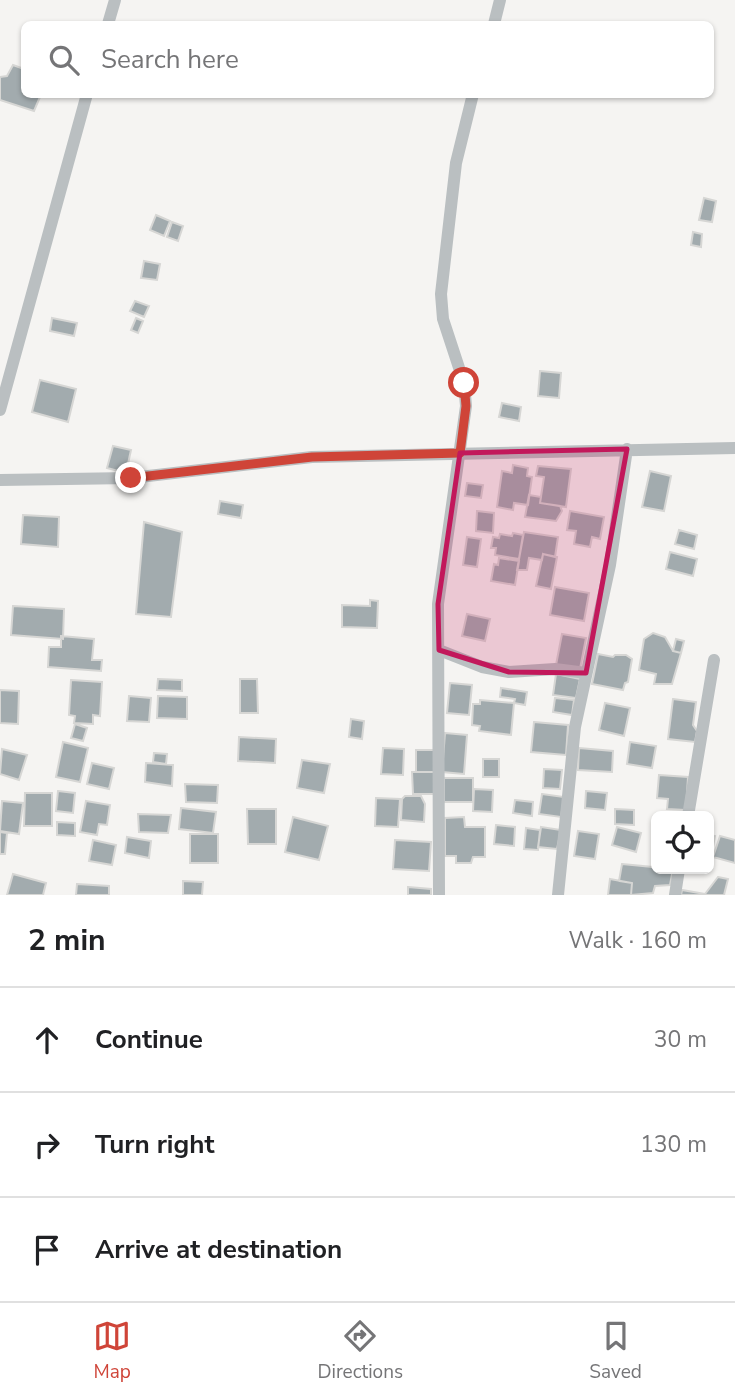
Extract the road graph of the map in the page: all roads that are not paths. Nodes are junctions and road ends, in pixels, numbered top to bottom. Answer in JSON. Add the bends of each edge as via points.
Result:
{"nodes":[{"id":1,"x":115,"y":0,"type":"edge"},
{"id":2,"x":500,"y":0,"type":"edge"},
{"id":3,"x":109,"y":21,"type":"edge"},
{"id":4,"x":495,"y":21,"type":"edge"},
{"id":5,"x":86,"y":98,"type":"edge"},
{"id":6,"x":472,"y":98,"type":"edge"},
{"id":7,"x":0,"y":410,"type":"edge"},
{"id":8,"x":735,"y":448,"type":"edge"},
{"id":9,"x":627,"y":449,"type":"junction"},
{"id":10,"x":460,"y":453,"type":"junction"},
{"id":11,"x":0,"y":480,"type":"edge"},
{"id":12,"x":439,"y":649,"type":"junction"},
{"id":13,"x":714,"y":660,"type":"dead end"},
{"id":14,"x":586,"y":673,"type":"junction"},
{"id":15,"x":689,"y":811,"type":"edge"},
{"id":16,"x":679,"y":874,"type":"edge"},
{"id":17,"x":439,"y":895,"type":"edge"},
{"id":18,"x":558,"y":895,"type":"edge"},
{"id":19,"x":675,"y":895,"type":"edge"}],
"edges":[{"from":1,"to":3,"type":"street"},
{"from":2,"to":4,"type":"street"},
{"from":5,"to":7,"type":"street"},
{"from":6,"to":10,"type":"street","via":[[456,163],[441,294],[443,319],[464,383]]},
{"from":8,"to":9,"type":"street"},
{"from":9,"to":10,"type":"street"},
{"from":9,"to":14,"type":"street","via":[[610,565]]},
{"from":10,"to":11,"type":"street","via":[[312,457],[131,478]]},
{"from":10,"to":12,"type":"street","via":[[438,604]]},
{"from":12,"to":14,"type":"street","via":[[482,667],[509,672],[555,669]]},
{"from":12,"to":17,"type":"street"},
{"from":13,"to":15,"type":"street"},
{"from":14,"to":18,"type":"street","via":[[575,727]]},
{"from":16,"to":19,"type":"street"}]}
